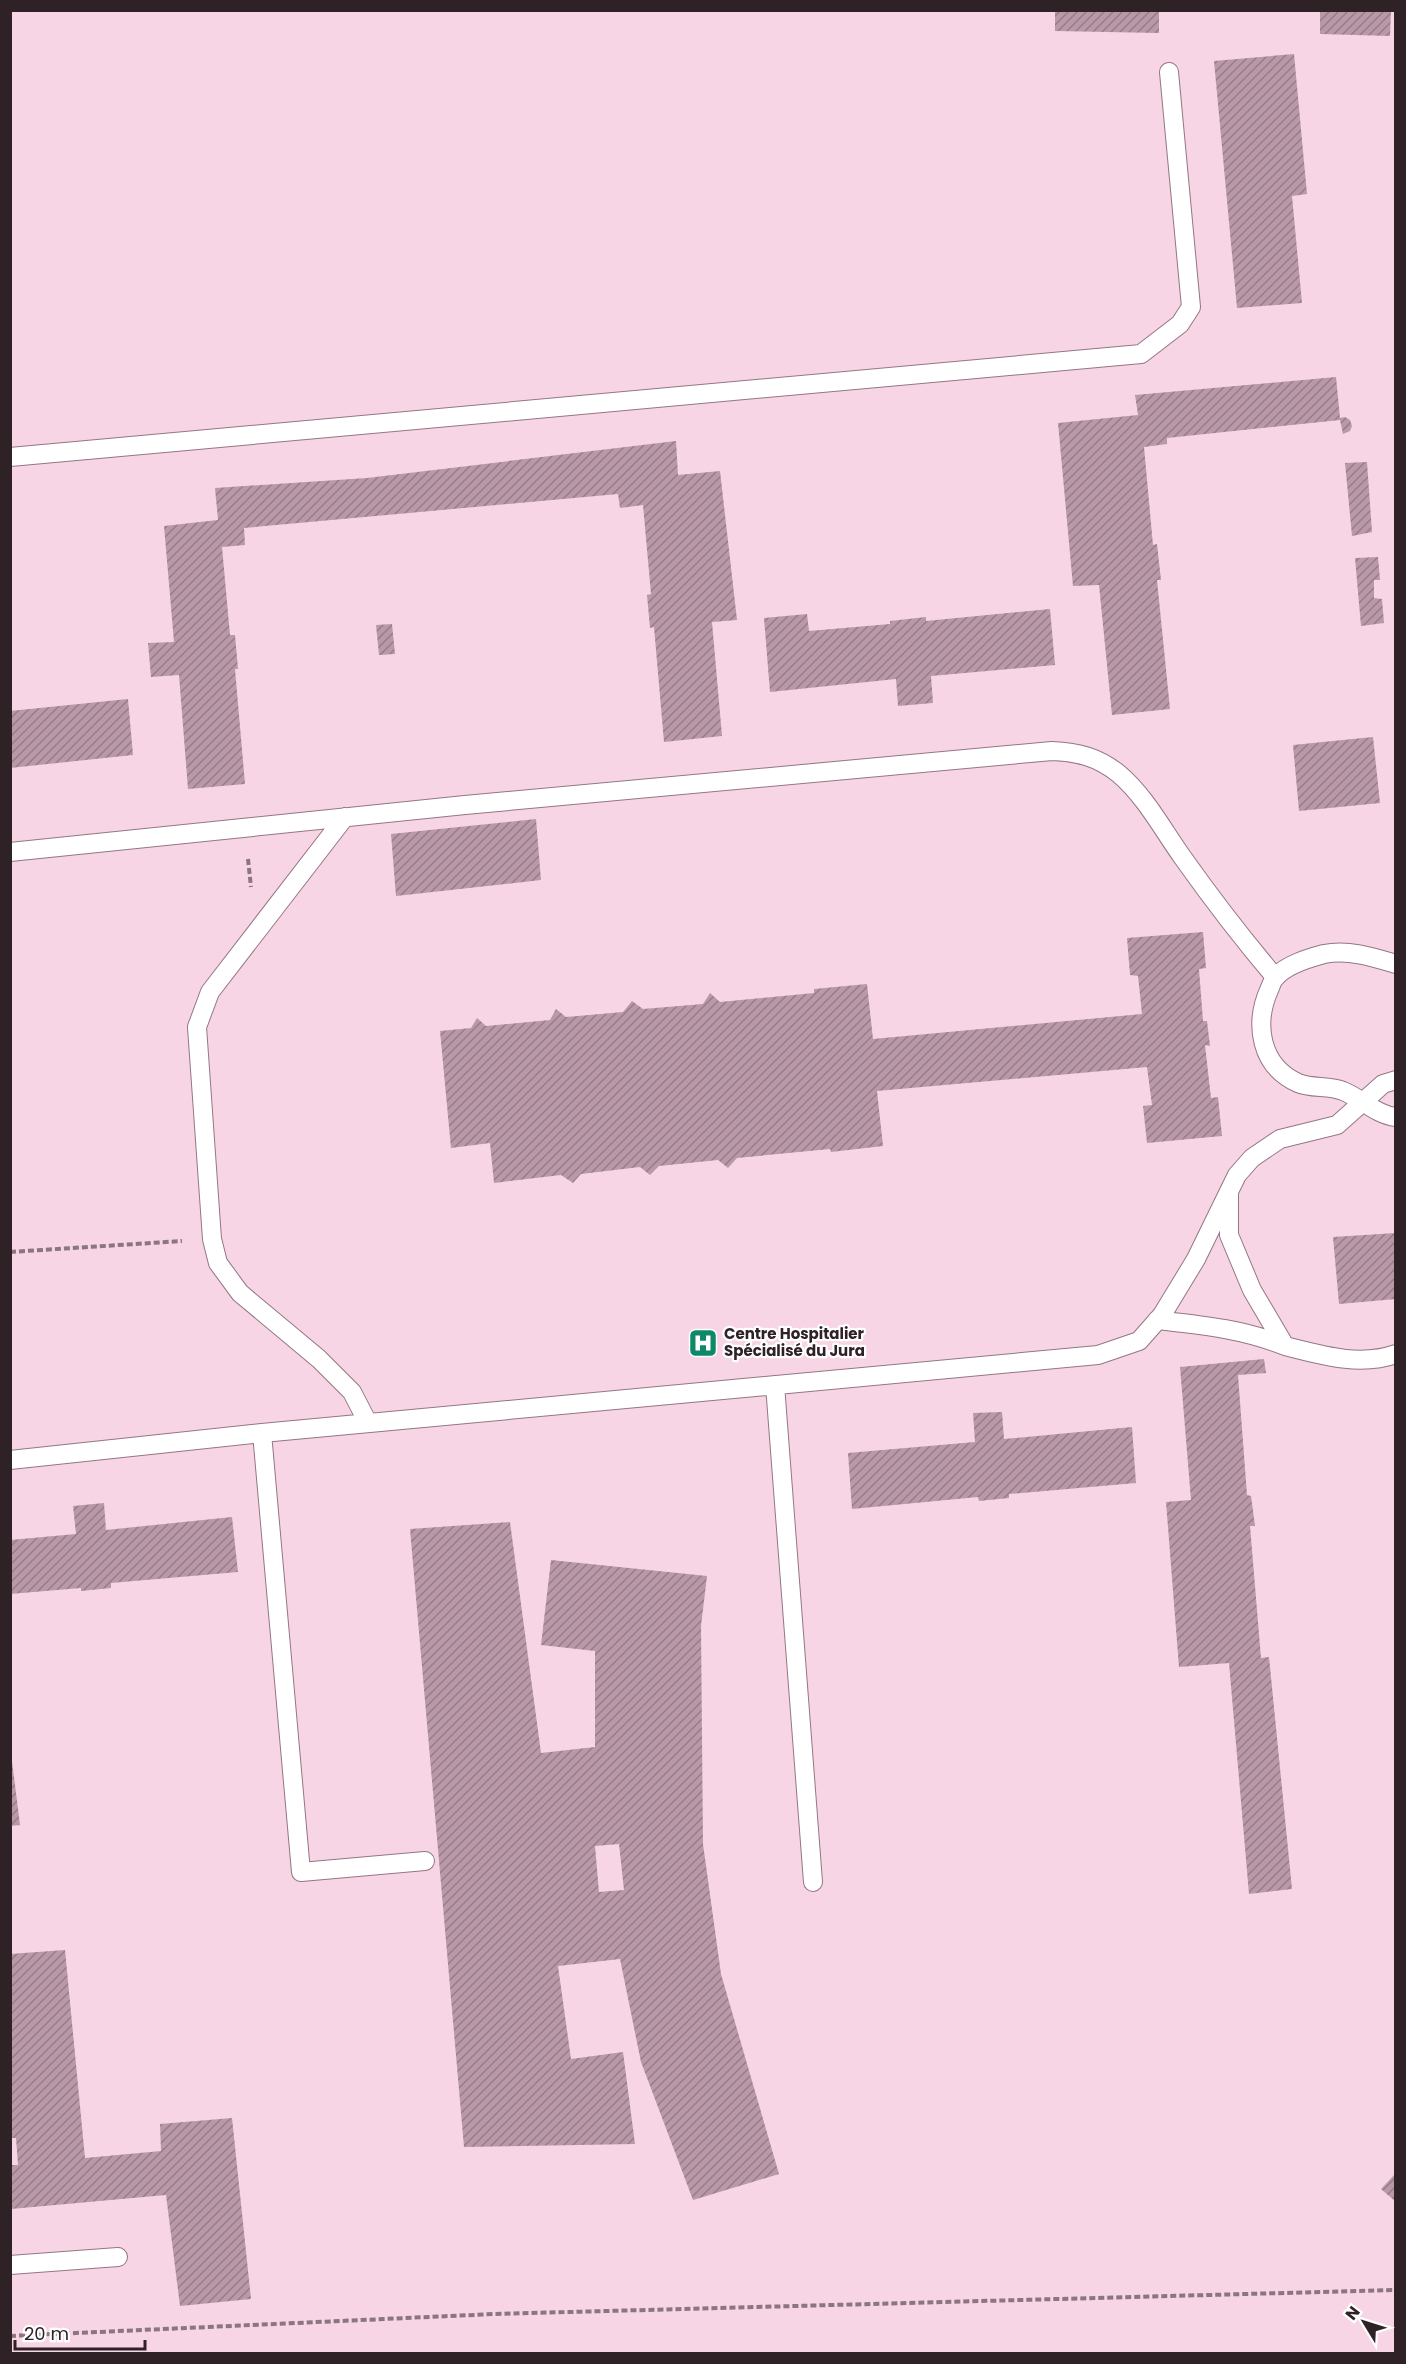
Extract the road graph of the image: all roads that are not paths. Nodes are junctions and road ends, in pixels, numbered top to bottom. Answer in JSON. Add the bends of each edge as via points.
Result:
{"nodes":[{"id":1,"x":1169,"y":72,"type":"dead end"},
{"id":2,"x":10,"y":457,"type":"edge"},
{"id":3,"x":345,"y":817,"type":"junction"},
{"id":4,"x":10,"y":852,"type":"edge"},
{"id":5,"x":1395,"y":964,"type":"edge"},
{"id":6,"x":1275,"y":977,"type":"junction"},
{"id":7,"x":1395,"y":1080,"type":"edge"},
{"id":8,"x":1363,"y":1104,"type":"junction"},
{"id":9,"x":1395,"y":1117,"type":"edge"},
{"id":10,"x":1229,"y":1192,"type":"junction"},
{"id":11,"x":1157,"y":1320,"type":"junction"},
{"id":12,"x":1284,"y":1346,"type":"junction"},
{"id":13,"x":1395,"y":1354,"type":"edge"},
{"id":14,"x":775,"y":1385,"type":"junction"},
{"id":15,"x":368,"y":1423,"type":"junction"},
{"id":16,"x":262,"y":1433,"type":"junction"},
{"id":17,"x":10,"y":1460,"type":"edge"},
{"id":18,"x":425,"y":1861,"type":"dead end"},
{"id":19,"x":813,"y":1882,"type":"dead end"},
{"id":20,"x":118,"y":2256,"type":"dead end"},
{"id":21,"x":10,"y":2265,"type":"edge"}],
"edges":[{"from":1,"to":2,"type":"lane","via":[[1191,307],[1180,324],[1142,354]]},
{"from":3,"to":4,"type":"lane"},
{"from":3,"to":6,"type":"lane","via":[[1028,753],[1078,752],[1119,774],[1137,792],[1224,917]]},
{"from":3,"to":15,"type":"lane","via":[[210,992],[197,1027],[212,1239],[218,1263],[240,1293],[352,1392]]},
{"from":5,"to":6,"type":"lane","via":[[1361,954],[1327,954]]},
{"from":6,"to":8,"type":"lane","via":[[1262,1005],[1260,1031],[1266,1053],[1298,1083],[1342,1090]]},
{"from":7,"to":8,"type":"lane","via":[[1383,1084]]},
{"from":8,"to":9,"type":"lane"},
{"from":8,"to":10,"type":"lane","via":[[1337,1125],[1280,1139],[1252,1158]]},
{"from":10,"to":11,"type":"lane","via":[[1196,1259]]},
{"from":10,"to":12,"type":"lane","via":[[1229,1235],[1252,1290]]},
{"from":11,"to":12,"type":"lane","via":[[1222,1327]]},
{"from":11,"to":14,"type":"lane","via":[[1139,1341],[1098,1355]]},
{"from":12,"to":13,"type":"lane","via":[[1331,1358],[1380,1360]]},
{"from":14,"to":15,"type":"lane"},
{"from":14,"to":19,"type":"lane"},
{"from":15,"to":16,"type":"lane"},
{"from":16,"to":17,"type":"lane"},
{"from":16,"to":18,"type":"lane","via":[[301,1872]]},
{"from":20,"to":21,"type":"lane"}]}
